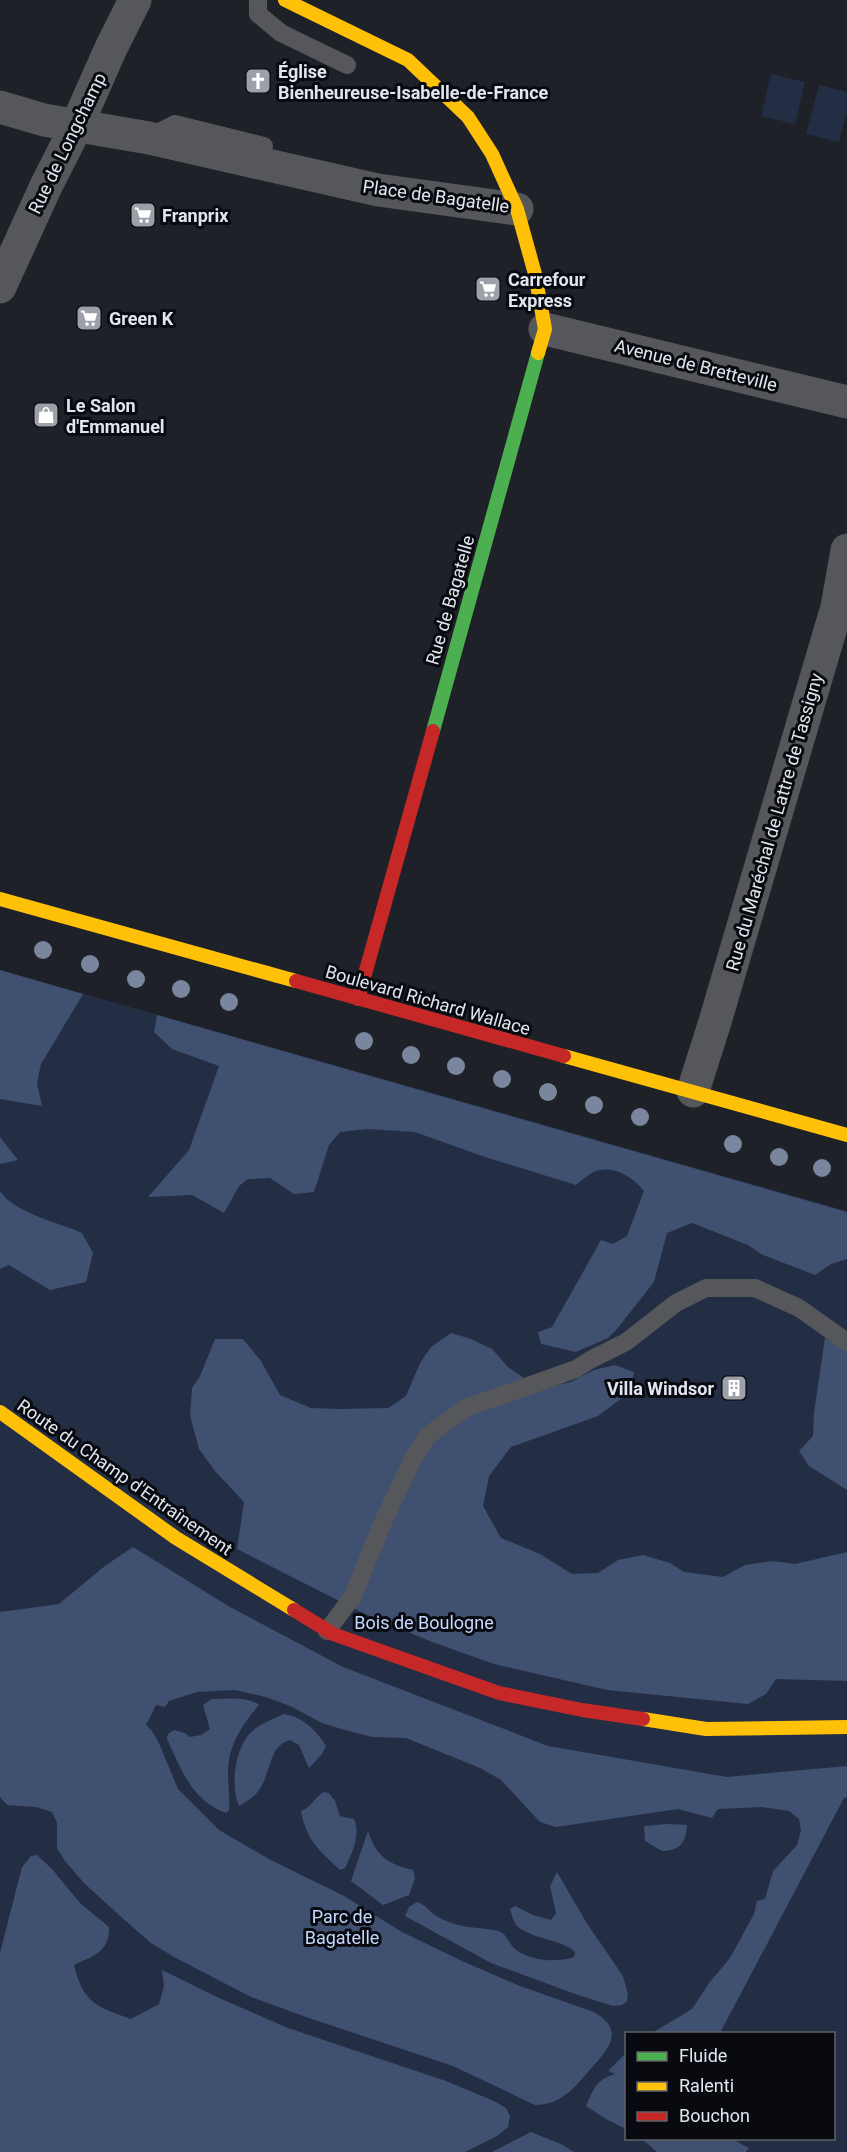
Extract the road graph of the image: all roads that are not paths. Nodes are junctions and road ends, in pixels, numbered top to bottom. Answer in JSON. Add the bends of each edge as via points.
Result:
{"nodes":[{"id":1,"x":135,"y":0,"type":"edge"},
{"id":2,"x":258,"y":0,"type":"edge"},
{"id":3,"x":285,"y":0,"type":"edge"},
{"id":4,"x":347,"y":65,"type":"dead end"},
{"id":5,"x":0,"y":107,"type":"edge"},
{"id":6,"x":76,"y":127,"type":"junction"},
{"id":7,"x":148,"y":138,"type":"junction"},
{"id":8,"x":264,"y":146,"type":"dead end"},
{"id":9,"x":517,"y":209,"type":"junction"},
{"id":10,"x":0,"y":287,"type":"edge"},
{"id":11,"x":544,"y":328,"type":"junction"},
{"id":12,"x":847,"y":402,"type":"edge"},
{"id":13,"x":847,"y":550,"type":"edge"},
{"id":14,"x":0,"y":899,"type":"edge"},
{"id":15,"x":358,"y":999,"type":"junction"},
{"id":16,"x":693,"y":1091,"type":"junction"},
{"id":17,"x":847,"y":1135,"type":"edge"},
{"id":18,"x":847,"y":1342,"type":"edge"},
{"id":19,"x":0,"y":1412,"type":"edge"},
{"id":20,"x":327,"y":1631,"type":"junction"},
{"id":21,"x":847,"y":1727,"type":"edge"}],
"edges":[{"from":1,"to":6,"type":"street","name":"Rue de Longchamp"},
{"from":2,"to":4,"type":"lane","via":[[258,14],[281,33]]},
{"from":3,"to":9,"type":"street","name":"Place de Bagatelle","via":[[408,60],[468,117],[492,154]]},
{"from":5,"to":6,"type":"street","name":"Place de Bagatelle"},
{"from":6,"to":7,"type":"street","name":"Place de Bagatelle"},
{"from":6,"to":10,"type":"street","name":"Rue de Longchamp"},
{"from":7,"to":8,"type":"lane","via":[[175,124]]},
{"from":7,"to":9,"type":"street","name":"Place de Bagatelle","via":[[378,190]]},
{"from":9,"to":11,"type":"street","name":"Rue de Bagatelle","via":[[535,274]]},
{"from":11,"to":12,"type":"street","name":"Avenue de Bretteville"},
{"from":11,"to":15,"type":"street","name":"Rue de Bagatelle"},
{"from":13,"to":16,"type":"street","name":"Rue du Maréchal de Lattre de Tassigny","via":[[837,607]]},
{"from":14,"to":15,"type":"street","name":"Boulevard Richard Wallace"},
{"from":15,"to":16,"type":"street","name":"Boulevard Richard Wallace"},
{"from":16,"to":17,"type":"street","name":"Boulevard Richard Wallace"},
{"from":18,"to":20,"type":"lane","via":[[800,1308],[755,1288],[706,1288],[676,1303],[626,1342],[576,1369],[466,1408],[427,1436],[383,1522],[353,1596]]},
{"from":19,"to":20,"type":"street","name":"Route du Champ d'Entraînement","via":[[176,1538]]},
{"from":20,"to":21,"type":"street","name":"Route du Champ d'Entraînement","via":[[499,1693],[582,1710],[706,1729]]}]}
